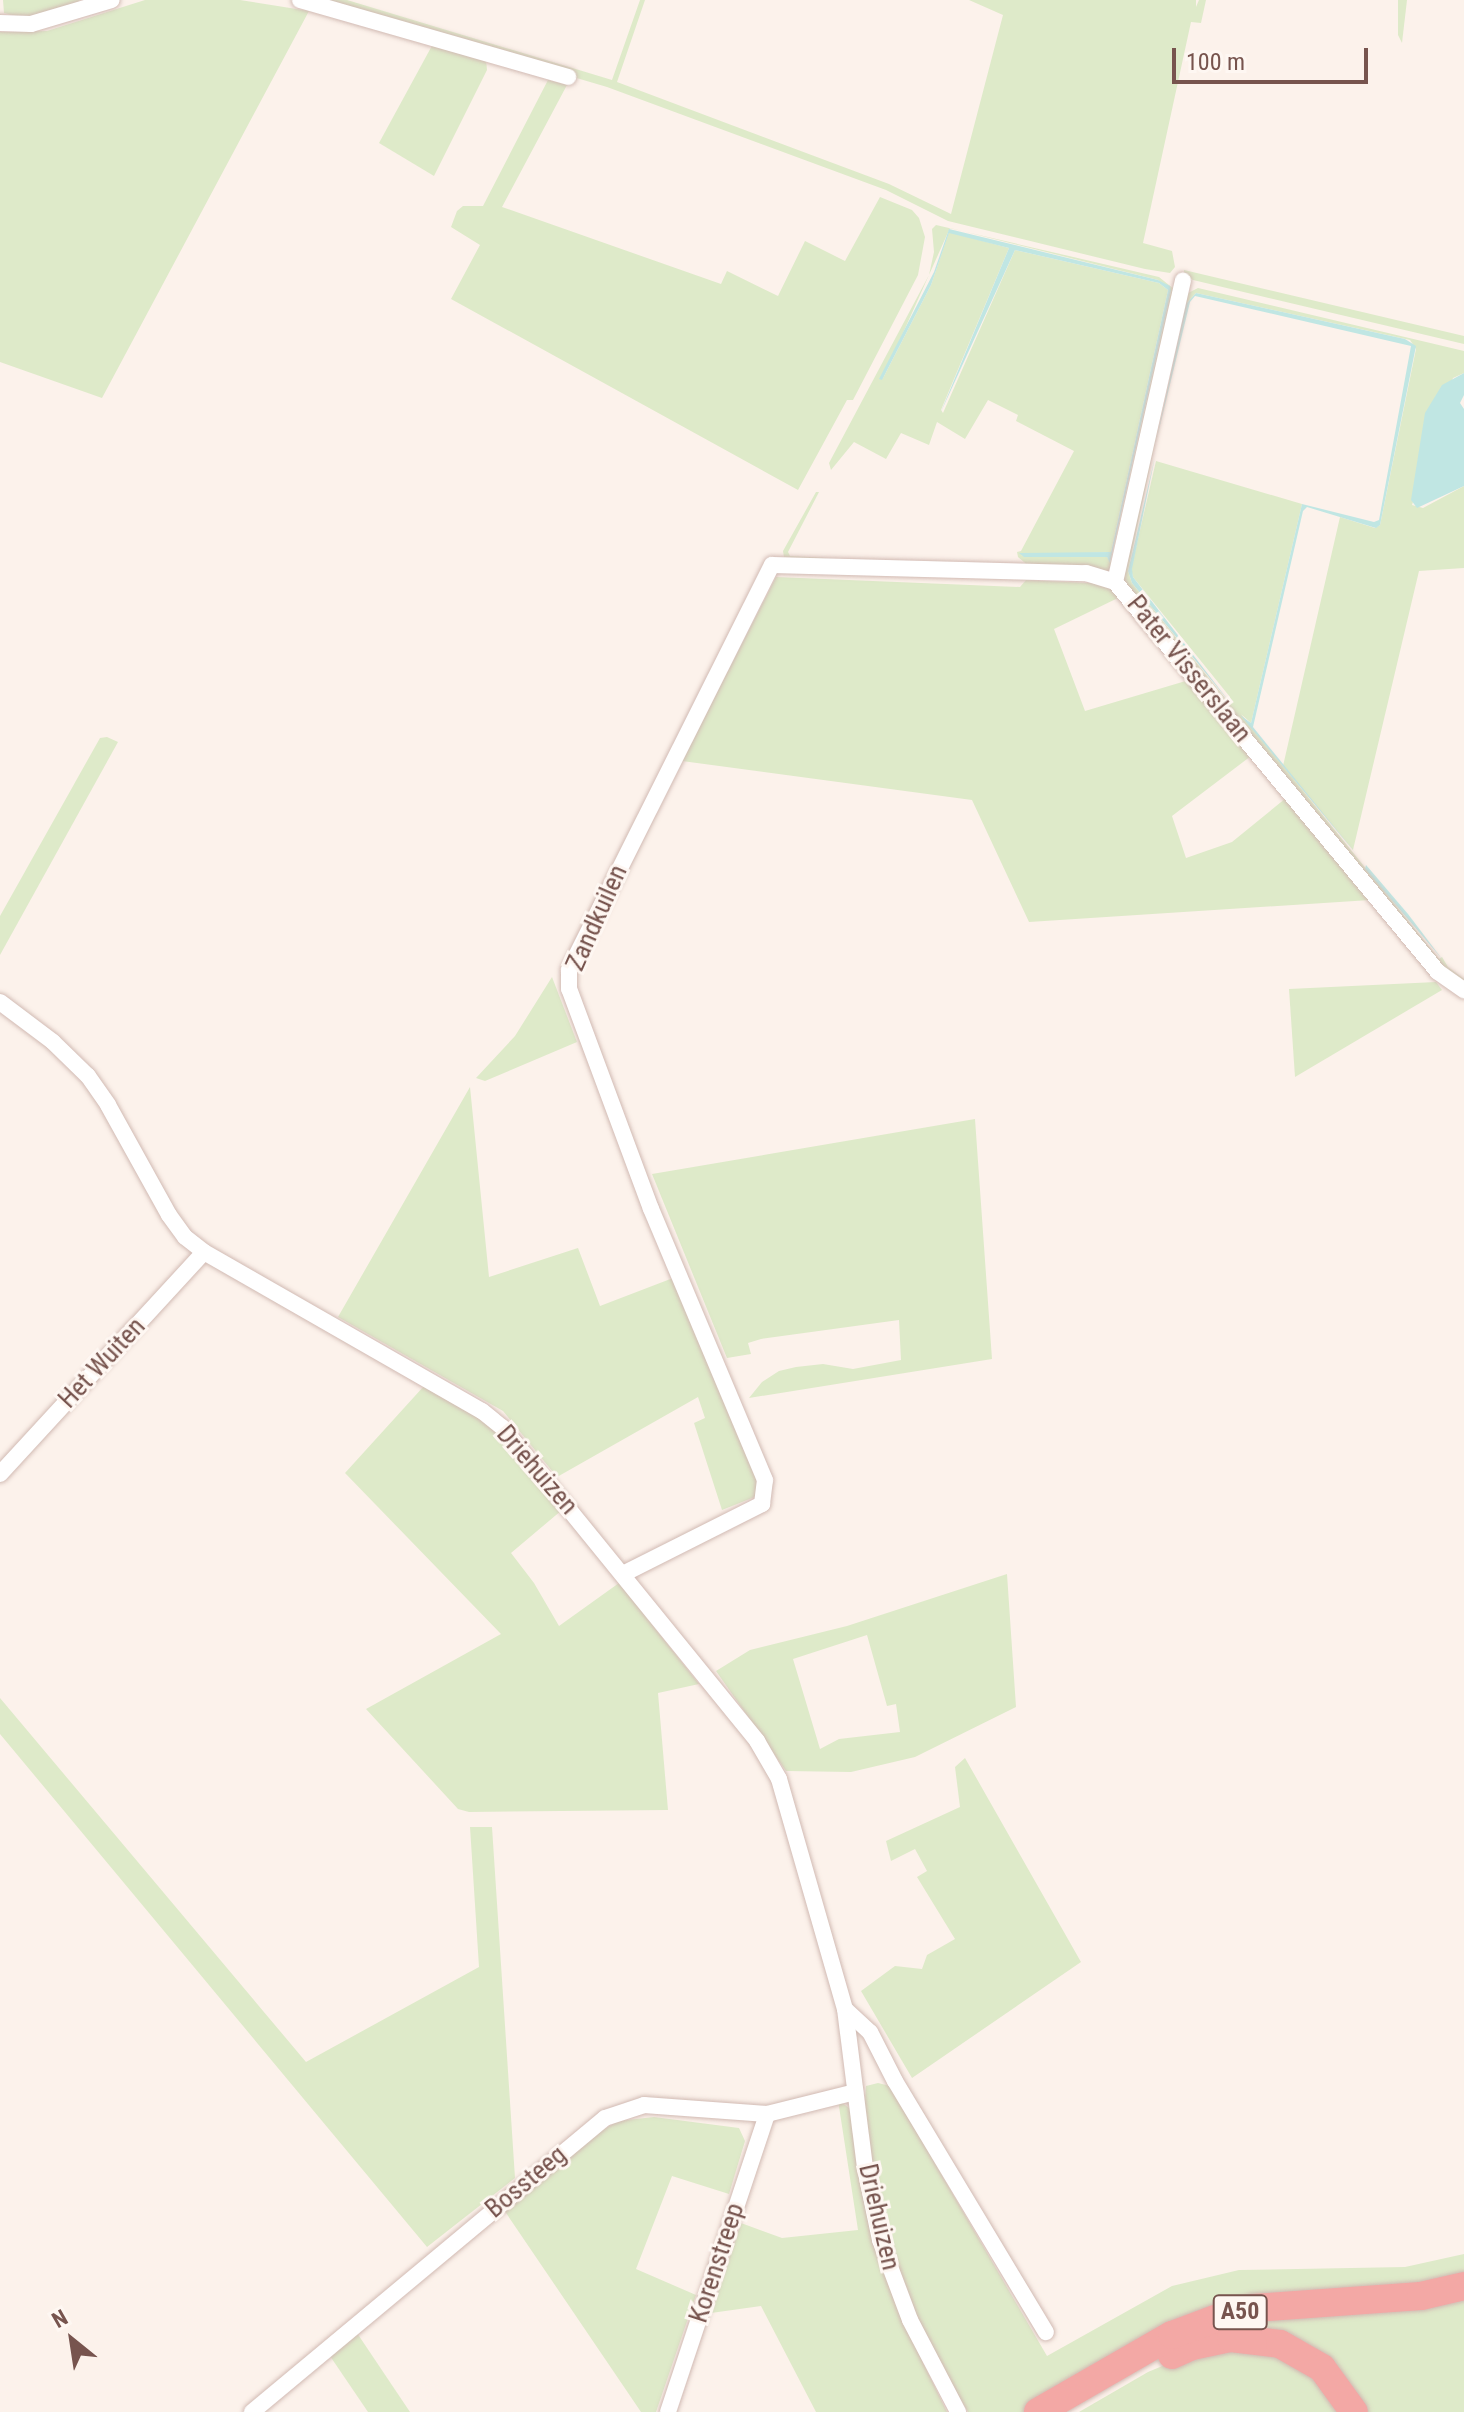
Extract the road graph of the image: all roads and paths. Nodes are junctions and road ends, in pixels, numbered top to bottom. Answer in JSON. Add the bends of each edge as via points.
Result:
{"nodes":[{"id":1,"x":112,"y":0,"type":"edge"},
{"id":2,"x":300,"y":0,"type":"edge"},
{"id":3,"x":0,"y":23,"type":"edge"},
{"id":4,"x":568,"y":77,"type":"dead end"},
{"id":5,"x":1183,"y":281,"type":"dead end"},
{"id":6,"x":1115,"y":582,"type":"junction"},
{"id":7,"x":1464,"y":990,"type":"edge"},
{"id":8,"x":0,"y":1002,"type":"edge"},
{"id":9,"x":204,"y":1252,"type":"junction"},
{"id":10,"x":0,"y":1474,"type":"edge"},
{"id":11,"x":623,"y":1574,"type":"junction"},
{"id":12,"x":845,"y":2009,"type":"junction"},
{"id":13,"x":855,"y":2092,"type":"junction"},
{"id":14,"x":767,"y":2114,"type":"junction"},
{"id":15,"x":1464,"y":2286,"type":"edge"},
{"id":16,"x":1046,"y":2332,"type":"dead end"},
{"id":17,"x":252,"y":2412,"type":"edge"},
{"id":18,"x":668,"y":2412,"type":"edge"},
{"id":19,"x":958,"y":2412,"type":"edge"},
{"id":20,"x":1038,"y":2412,"type":"edge"},
{"id":21,"x":1070,"y":2412,"type":"edge"},
{"id":22,"x":1354,"y":2412,"type":"edge"}],
"edges":[{"from":1,"to":3,"type":"street","via":[[31,24]]},
{"from":2,"to":4,"type":"street"},
{"from":5,"to":6,"type":"street","name":"Pater Visserslaan"},
{"from":6,"to":7,"type":"street","name":"Pater Visserslaan","via":[[1438,972]]},
{"from":6,"to":11,"type":"street","name":"Zandkuilen","via":[[1086,573],[772,565],[574,955],[569,989],[651,1209],[765,1480],[762,1504]]},
{"from":8,"to":9,"type":"street","name":"Driehuizen","via":[[88,1076],[169,1215]]},
{"from":9,"to":10,"type":"street","name":"Het Wuiten"},
{"from":9,"to":11,"type":"street","name":"Driehuizen","via":[[482,1411],[517,1442]]},
{"from":11,"to":12,"type":"street","name":"Driehuizen","via":[[757,1741],[779,1779]]},
{"from":12,"to":13,"type":"street","name":"Driehuizen"},
{"from":12,"to":16,"type":"street","name":"Driehuizen","via":[[870,2032]]},
{"from":13,"to":14,"type":"street","name":"Bossteeg"},
{"from":13,"to":19,"type":"street","name":"Driehuizen","via":[[880,2240],[910,2320]]},
{"from":14,"to":17,"type":"street","name":"Bossteeg","via":[[644,2105],[605,2118]]},
{"from":14,"to":18,"type":"street","name":"Korenstreep"},
{"from":15,"to":20,"type":"highway","number":"A50","via":[[1421,2296],[1254,2308],[1223,2316],[1172,2335]]},
{"from":21,"to":22,"type":"highway","number":"A50","via":[[1176,2353],[1231,2338],[1280,2344],[1309,2359],[1332,2378]]}]}
